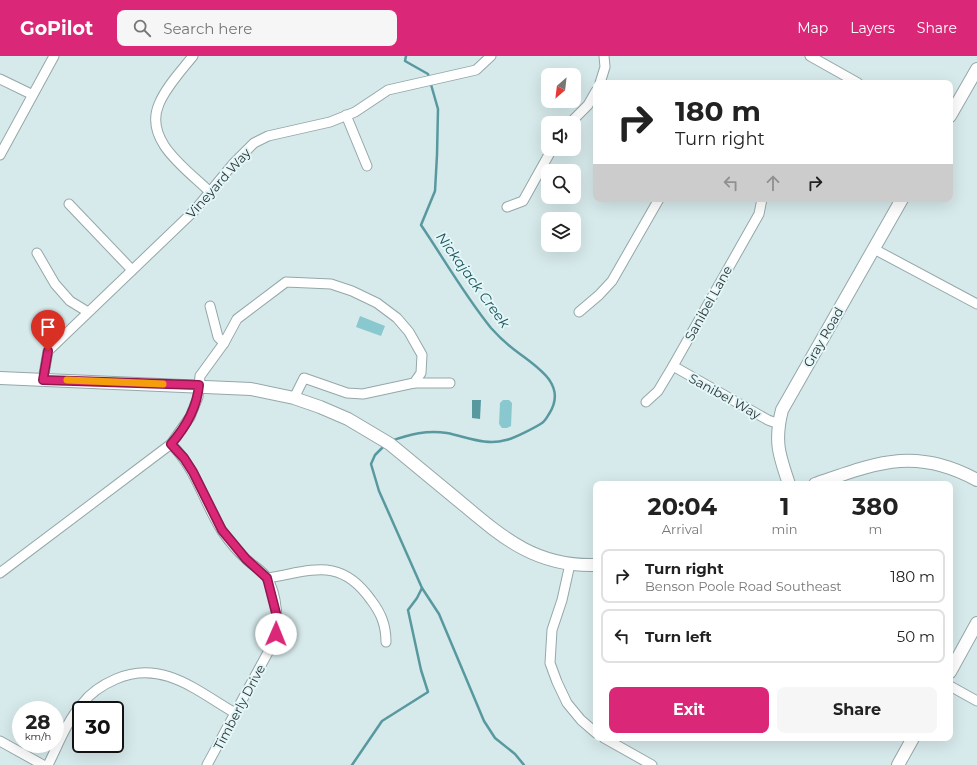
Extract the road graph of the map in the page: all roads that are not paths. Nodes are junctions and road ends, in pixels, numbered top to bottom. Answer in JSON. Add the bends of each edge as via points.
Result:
{"nodes":[{"id":1,"x":54,"y":56,"type":"edge"},
{"id":2,"x":193,"y":56,"type":"edge"},
{"id":3,"x":491,"y":56,"type":"edge"},
{"id":4,"x":604,"y":56,"type":"edge"},
{"id":5,"x":810,"y":56,"type":"edge"},
{"id":6,"x":977,"y":69,"type":"edge"},
{"id":7,"x":0,"y":79,"type":"edge"},
{"id":8,"x":601,"y":80,"type":"edge"},
{"id":9,"x":853,"y":80,"type":"edge"},
{"id":10,"x":31,"y":94,"type":"junction"},
{"id":11,"x":593,"y":96,"type":"edge"},
{"id":12,"x":953,"y":111,"type":"edge"},
{"id":13,"x":346,"y":115,"type":"junction"},
{"id":14,"x":577,"y":116,"type":"edge"},
{"id":15,"x":0,"y":155,"type":"edge"},
{"id":16,"x":548,"y":156,"type":"edge"},
{"id":17,"x":367,"y":166,"type":"dead end"},
{"id":18,"x":210,"y":192,"type":"junction"},
{"id":19,"x":657,"y":202,"type":"edge"},
{"id":20,"x":761,"y":202,"type":"edge"},
{"id":21,"x":900,"y":202,"type":"edge"},
{"id":22,"x":69,"y":204,"type":"dead end"},
{"id":23,"x":507,"y":206,"type":"dead end"},
{"id":24,"x":874,"y":249,"type":"junction"},
{"id":25,"x":37,"y":253,"type":"dead end"},
{"id":26,"x":132,"y":270,"type":"junction"},
{"id":27,"x":977,"y":304,"type":"edge"},
{"id":28,"x":210,"y":306,"type":"dead end"},
{"id":29,"x":88,"y":312,"type":"junction"},
{"id":30,"x":579,"y":312,"type":"dead end"},
{"id":31,"x":224,"y":343,"type":"junction"},
{"id":32,"x":673,"y":366,"type":"junction"},
{"id":33,"x":0,"y":378,"type":"edge"},
{"id":34,"x":43,"y":380,"type":"junction"},
{"id":35,"x":414,"y":383,"type":"junction"},
{"id":36,"x":450,"y":383,"type":"dead end"},
{"id":37,"x":199,"y":385,"type":"junction"},
{"id":38,"x":294,"y":398,"type":"junction"},
{"id":39,"x":646,"y":402,"type":"dead end"},
{"id":40,"x":778,"y":424,"type":"junction"},
{"id":41,"x":171,"y":444,"type":"junction"},
{"id":42,"x":976,"y":478,"type":"edge"},
{"id":43,"x":788,"y":481,"type":"edge"},
{"id":44,"x":824,"y":481,"type":"edge"},
{"id":45,"x":570,"y":564,"type":"junction"},
{"id":46,"x":593,"y":565,"type":"edge"},
{"id":47,"x":0,"y":573,"type":"edge"},
{"id":48,"x":267,"y":578,"type":"junction"},
{"id":49,"x":977,"y":623,"type":"edge"},
{"id":50,"x":386,"y":642,"type":"dead end"},
{"id":51,"x":953,"y":667,"type":"edge"},
{"id":52,"x":953,"y":688,"type":"edge"},
{"id":53,"x":977,"y":701,"type":"edge"},
{"id":54,"x":235,"y":714,"type":"junction"},
{"id":55,"x":593,"y":730,"type":"edge"},
{"id":56,"x":0,"y":741,"type":"edge"},
{"id":57,"x":610,"y":741,"type":"edge"},
{"id":58,"x":911,"y":741,"type":"edge"},
{"id":59,"x":43,"y":765,"type":"edge"},
{"id":60,"x":48,"y":765,"type":"edge"},
{"id":61,"x":207,"y":765,"type":"edge"},
{"id":62,"x":652,"y":765,"type":"edge"},
{"id":63,"x":898,"y":765,"type":"edge"}],
"edges":[{"from":1,"to":10,"type":"street"},
{"from":2,"to":18,"type":"street","via":[[159,105],[156,118],[158,134],[167,150]]},
{"from":3,"to":13,"type":"street","name":"Vineyard Way","via":[[476,70],[388,90],[355,112]]},
{"from":4,"to":8,"type":"street","via":[[605,67]]},
{"from":5,"to":9,"type":"street"},
{"from":6,"to":12,"type":"street"},
{"from":7,"to":10,"type":"street"},
{"from":10,"to":15,"type":"street"},
{"from":11,"to":14,"type":"street"},
{"from":13,"to":17,"type":"street"},
{"from":13,"to":18,"type":"street","name":"Vineyard Way","via":[[330,122],[268,136],[254,143]]},
{"from":16,"to":23,"type":"street","via":[[523,202]]},
{"from":18,"to":26,"type":"street","name":"Vineyard Way","via":[[194,211]]},
{"from":19,"to":30,"type":"street","via":[[612,281]]},
{"from":20,"to":32,"type":"street","name":"Sanibel Lane","via":[[759,214]]},
{"from":21,"to":24,"type":"street","name":"Gray Road"},
{"from":22,"to":26,"type":"street"},
{"from":24,"to":27,"type":"street"},
{"from":24,"to":40,"type":"street","name":"Gray Road","via":[[788,398]]},
{"from":25,"to":29,"type":"street","via":[[55,284],[70,301]]},
{"from":26,"to":29,"type":"street","name":"Vineyard Way"},
{"from":28,"to":31,"type":"street","via":[[218,337]]},
{"from":29,"to":34,"type":"street","name":"Vineyard Way","via":[[48,351]]},
{"from":31,"to":35,"type":"street","via":[[237,319],[286,282],[331,284],[377,303],[397,318],[409,332],[422,355],[421,373]]},
{"from":31,"to":37,"type":"street","via":[[200,376]]},
{"from":32,"to":39,"type":"street","name":"Sanibel Lane","via":[[658,391]]},
{"from":32,"to":40,"type":"street","name":"Sanibel Way"},
{"from":33,"to":34,"type":"street"},
{"from":34,"to":37,"type":"street"},
{"from":35,"to":36,"type":"street"},
{"from":35,"to":38,"type":"street","via":[[363,394],[348,393],[304,378]]},
{"from":37,"to":38,"type":"street","via":[[245,388]]},
{"from":37,"to":41,"type":"street","via":[[198,397],[190,417]]},
{"from":38,"to":45,"type":"street","via":[[348,419],[374,433],[512,543],[536,555]]},
{"from":40,"to":43,"type":"street","name":"Gray Road","via":[[778,454]]},
{"from":41,"to":47,"type":"street"},
{"from":41,"to":48,"type":"street","via":[[193,472],[222,530],[246,559]]},
{"from":42,"to":44,"type":"street","via":[[920,460],[872,464]]},
{"from":45,"to":46,"type":"street"},
{"from":45,"to":55,"type":"street","via":[[552,630],[550,663],[567,703]]},
{"from":48,"to":50,"type":"street","via":[[322,569],[343,573],[358,584],[379,612],[384,622]]},
{"from":48,"to":54,"type":"street","name":"Timberly Drive","via":[[277,617],[276,634]]},
{"from":49,"to":51,"type":"street"},
{"from":52,"to":53,"type":"street"},
{"from":54,"to":60,"type":"street","via":[[170,677],[147,671],[134,672],[99,687],[86,700],[75,714]]},
{"from":54,"to":61,"type":"street","name":"Timberly Drive"},
{"from":56,"to":59,"type":"street"},
{"from":57,"to":62,"type":"street"},
{"from":58,"to":63,"type":"street"}]}
